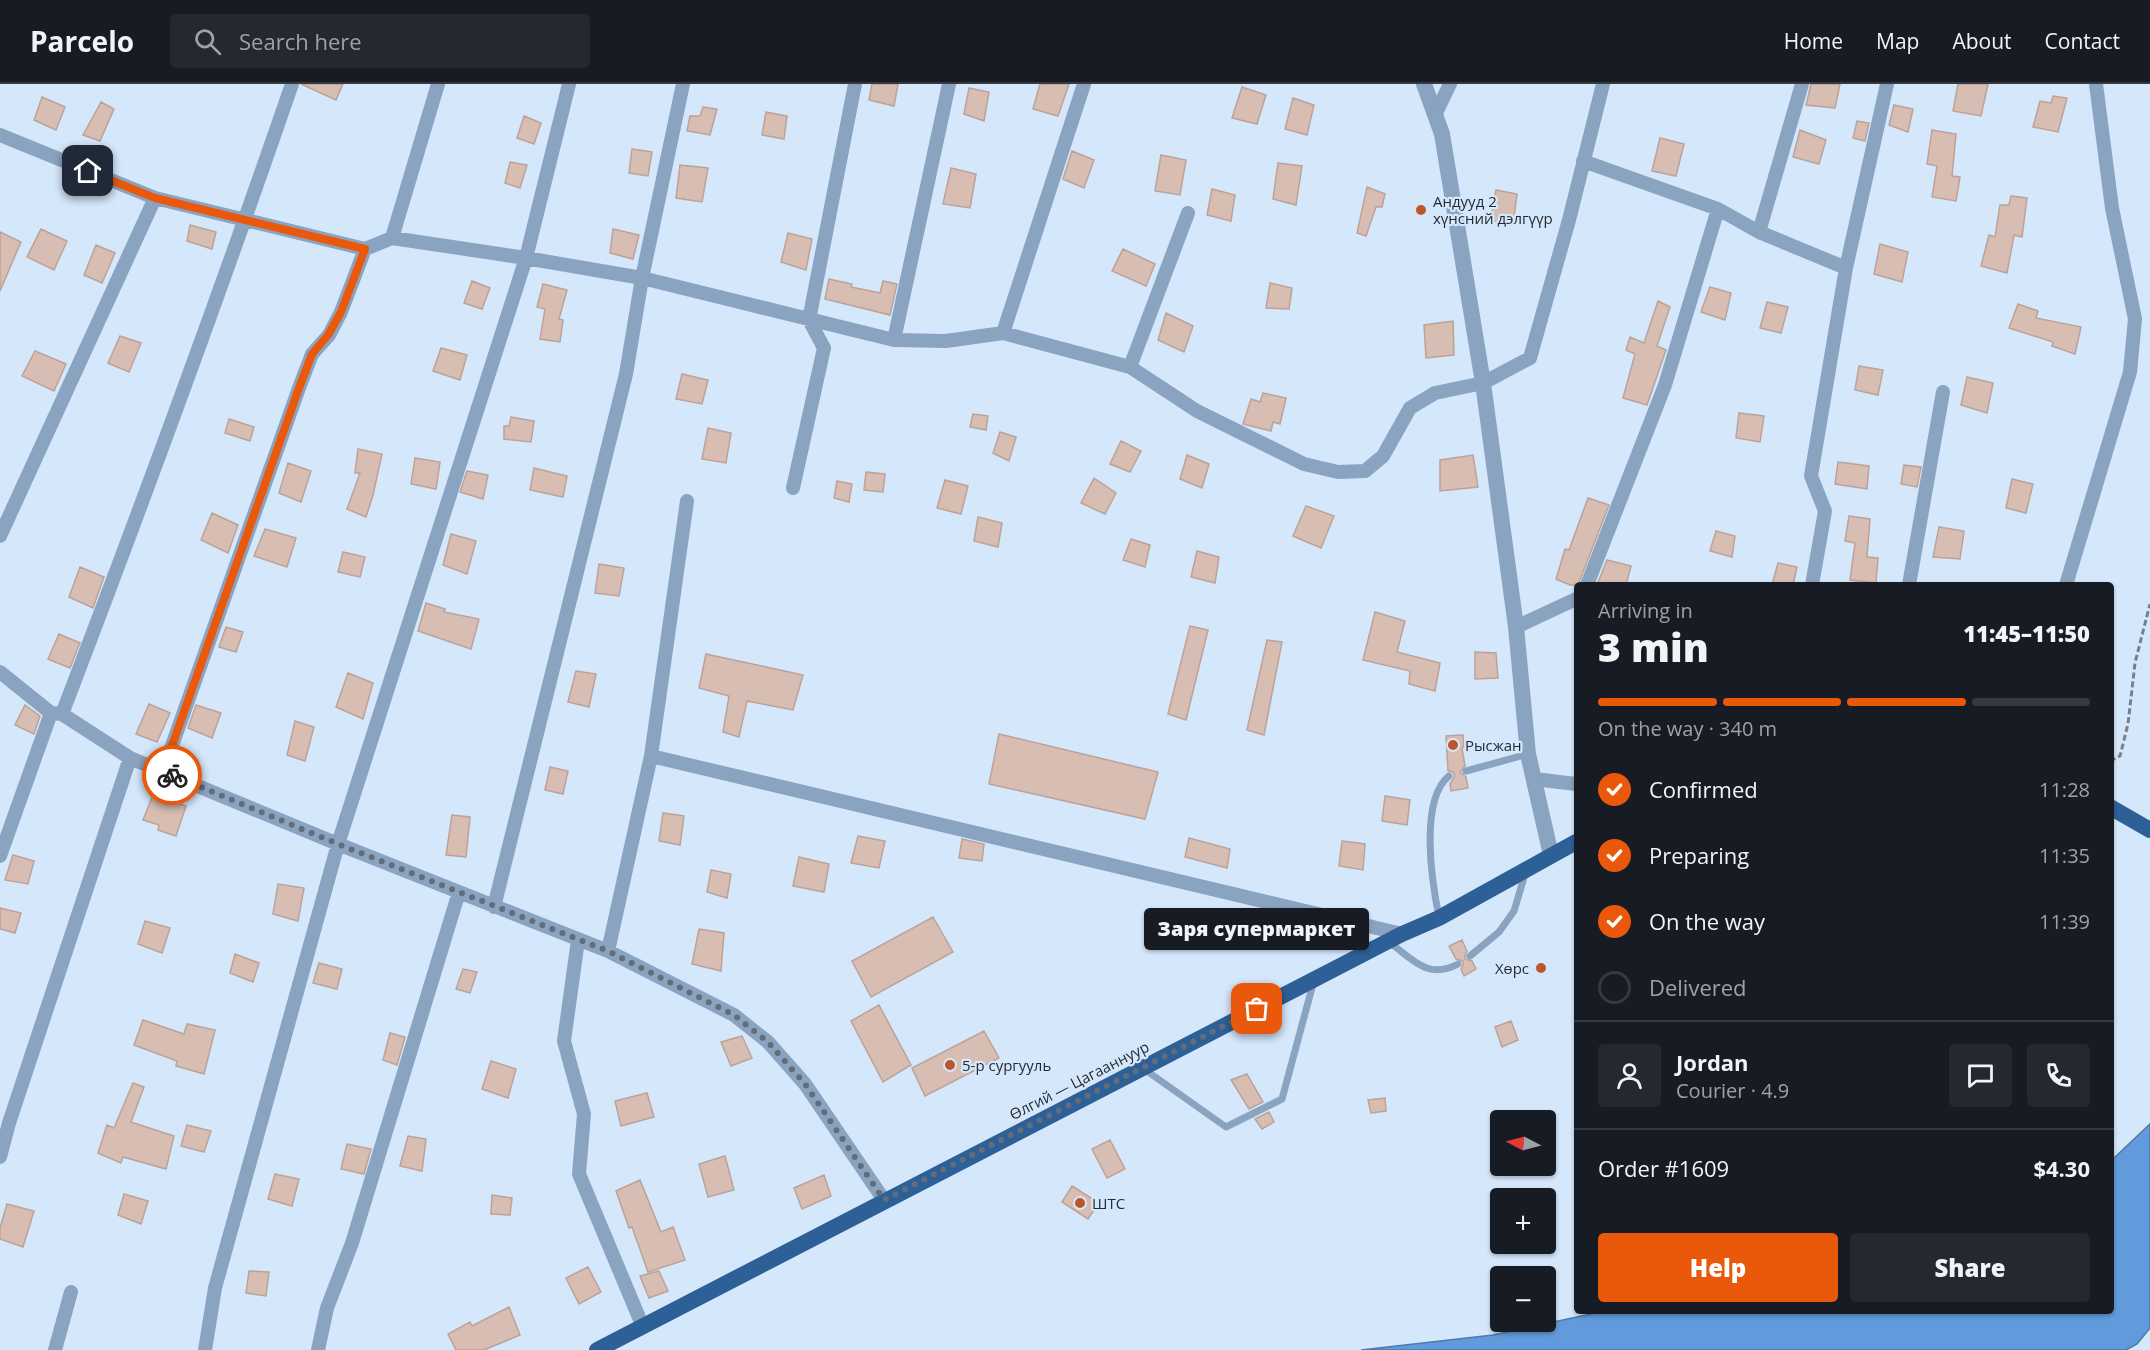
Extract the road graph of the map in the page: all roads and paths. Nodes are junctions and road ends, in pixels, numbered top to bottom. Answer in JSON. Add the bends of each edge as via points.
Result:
{"nodes":[{"id":1,"x":292,"y":84,"type":"edge"},
{"id":2,"x":438,"y":84,"type":"edge"},
{"id":3,"x":569,"y":84,"type":"edge"},
{"id":4,"x":683,"y":84,"type":"edge"},
{"id":5,"x":855,"y":84,"type":"edge"},
{"id":6,"x":949,"y":84,"type":"edge"},
{"id":7,"x":1084,"y":84,"type":"edge"},
{"id":8,"x":1424,"y":84,"type":"edge"},
{"id":9,"x":1450,"y":84,"type":"edge"},
{"id":10,"x":1603,"y":84,"type":"edge"},
{"id":11,"x":1802,"y":84,"type":"edge"},
{"id":12,"x":1887,"y":84,"type":"edge"},
{"id":13,"x":2096,"y":84,"type":"edge"},
{"id":14,"x":1435,"y":115,"type":"junction"},
{"id":15,"x":0,"y":135,"type":"edge"},
{"id":16,"x":1583,"y":161,"type":"junction"},
{"id":17,"x":155,"y":198,"type":"junction"},
{"id":18,"x":1718,"y":209,"type":"junction"},
{"id":19,"x":1188,"y":213,"type":"dead end"},
{"id":20,"x":245,"y":220,"type":"junction"},
{"id":21,"x":1759,"y":232,"type":"junction"},
{"id":22,"x":392,"y":238,"type":"junction"},
{"id":23,"x":365,"y":249,"type":"junction"},
{"id":24,"x":526,"y":258,"type":"junction"},
{"id":25,"x":1846,"y":268,"type":"junction"},
{"id":26,"x":642,"y":278,"type":"junction"},
{"id":27,"x":809,"y":320,"type":"junction"},
{"id":28,"x":1003,"y":333,"type":"junction"},
{"id":29,"x":894,"y":340,"type":"junction"},
{"id":30,"x":1130,"y":367,"type":"junction"},
{"id":31,"x":1483,"y":383,"type":"junction"},
{"id":32,"x":1943,"y":392,"type":"dead end"},
{"id":33,"x":793,"y":488,"type":"dead end"},
{"id":34,"x":687,"y":501,"type":"dead end"},
{"id":35,"x":0,"y":536,"type":"edge"},
{"id":36,"x":1588,"y":582,"type":"edge"},
{"id":37,"x":1813,"y":582,"type":"edge"},
{"id":38,"x":1910,"y":582,"type":"edge"},
{"id":39,"x":2067,"y":582,"type":"edge"},
{"id":40,"x":1574,"y":600,"type":"edge"},
{"id":41,"x":2150,"y":604,"type":"edge"},
{"id":42,"x":1516,"y":627,"type":"junction"},
{"id":43,"x":0,"y":672,"type":"edge"},
{"id":44,"x":57,"y":714,"type":"junction"},
{"id":45,"x":1528,"y":754,"type":"junction"},
{"id":46,"x":651,"y":756,"type":"junction"},
{"id":47,"x":130,"y":758,"type":"junction"},
{"id":48,"x":2114,"y":758,"type":"edge"},
{"id":49,"x":163,"y":771,"type":"junction"},
{"id":50,"x":1466,"y":771,"type":"dead end"},
{"id":51,"x":1449,"y":776,"type":"dead end"},
{"id":52,"x":1534,"y":779,"type":"junction"},
{"id":53,"x":1574,"y":784,"type":"edge"},
{"id":54,"x":2114,"y":809,"type":"edge"},
{"id":55,"x":2150,"y":830,"type":"edge"},
{"id":56,"x":1574,"y":843,"type":"edge"},
{"id":57,"x":338,"y":844,"type":"junction"},
{"id":58,"x":1551,"y":855,"type":"junction"},
{"id":59,"x":0,"y":856,"type":"edge"},
{"id":60,"x":1526,"y":869,"type":"junction"},
{"id":61,"x":459,"y":892,"type":"junction"},
{"id":62,"x":494,"y":907,"type":"junction"},
{"id":63,"x":1439,"y":918,"type":"junction"},
{"id":64,"x":1395,"y":938,"type":"junction"},
{"id":65,"x":578,"y":940,"type":"junction"},
{"id":66,"x":608,"y":951,"type":"junction"},
{"id":67,"x":1470,"y":956,"type":"dead end"},
{"id":68,"x":1458,"y":963,"type":"dead end"},
{"id":69,"x":1314,"y":979,"type":"junction"},
{"id":70,"x":1142,"y":1068,"type":"junction"},
{"id":71,"x":0,"y":1157,"type":"edge"},
{"id":72,"x":884,"y":1200,"type":"junction"},
{"id":73,"x":71,"y":1292,"type":"dead end"},
{"id":74,"x":642,"y":1327,"type":"junction"},
{"id":75,"x":55,"y":1350,"type":"edge"},
{"id":76,"x":205,"y":1350,"type":"edge"},
{"id":77,"x":318,"y":1350,"type":"edge"},
{"id":78,"x":597,"y":1350,"type":"edge"}],
"edges":[{"from":1,"to":20,"type":"street"},
{"from":2,"to":22,"type":"street"},
{"from":3,"to":24,"type":"street"},
{"from":4,"to":26,"type":"street"},
{"from":5,"to":27,"type":"street"},
{"from":6,"to":29,"type":"street"},
{"from":7,"to":28,"type":"street"},
{"from":8,"to":14,"type":"street"},
{"from":9,"to":14,"type":"street"},
{"from":10,"to":16,"type":"street"},
{"from":11,"to":21,"type":"street"},
{"from":12,"to":25,"type":"street"},
{"from":13,"to":39,"type":"street","via":[[2112,208],[2135,319],[2130,372]]},
{"from":14,"to":31,"type":"street","via":[[1442,134]]},
{"from":15,"to":17,"type":"street"},
{"from":16,"to":18,"type":"street"},
{"from":16,"to":31,"type":"street","via":[[1530,358]]},
{"from":17,"to":20,"type":"street"},
{"from":17,"to":35,"type":"street"},
{"from":18,"to":21,"type":"street"},
{"from":18,"to":36,"type":"street","via":[[1665,386]]},
{"from":19,"to":30,"type":"street"},
{"from":20,"to":23,"type":"street"},
{"from":20,"to":44,"type":"street","via":[[154,472]]},
{"from":21,"to":25,"type":"street"},
{"from":22,"to":23,"type":"street"},
{"from":22,"to":24,"type":"street"},
{"from":23,"to":49,"type":"street","via":[[341,312],[312,354]]},
{"from":24,"to":26,"type":"street"},
{"from":24,"to":57,"type":"street"},
{"from":25,"to":37,"type":"street","via":[[1811,476],[1825,511]]},
{"from":26,"to":27,"type":"street"},
{"from":26,"to":62,"type":"street","via":[[626,374]]},
{"from":27,"to":29,"type":"street"},
{"from":27,"to":33,"type":"street","via":[[824,348]]},
{"from":28,"to":29,"type":"street","via":[[946,341]]},
{"from":28,"to":30,"type":"street"},
{"from":30,"to":31,"type":"street","via":[[1197,411],[1304,464],[1338,472],[1365,471],[1383,456],[1410,408],[1434,393]]},
{"from":31,"to":42,"type":"street"},
{"from":32,"to":38,"type":"street"},
{"from":34,"to":46,"type":"street"},
{"from":40,"to":42,"type":"street"},
{"from":41,"to":48,"type":"path","via":[[2135,663],[2128,724],[2120,756]]},
{"from":42,"to":45,"type":"street"},
{"from":43,"to":44,"type":"street"},
{"from":44,"to":47,"type":"street"},
{"from":44,"to":59,"type":"street"},
{"from":45,"to":50,"type":"lane"},
{"from":45,"to":52,"type":"street"},
{"from":46,"to":64,"type":"street"},
{"from":46,"to":66,"type":"street"},
{"from":47,"to":49,"type":"street"},
{"from":47,"to":71,"type":"street"},
{"from":49,"to":57,"type":"street"},
{"from":51,"to":63,"type":"lane","via":[[1441,782],[1434,800],[1431,836],[1431,881]]},
{"from":52,"to":53,"type":"street"},
{"from":52,"to":58,"type":"street"},
{"from":54,"to":55,"type":"highway"},
{"from":56,"to":58,"type":"highway","name":"Өлгий — Цагааннуур"},
{"from":57,"to":61,"type":"street"},
{"from":57,"to":76,"type":"street","via":[[215,1288]]},
{"from":58,"to":60,"type":"highway","name":"Өлгий — Цагааннуур"},
{"from":60,"to":63,"type":"highway","name":"Өлгий — Цагааннуур"},
{"from":60,"to":67,"type":"lane","via":[[1514,911],[1498,933]]},
{"from":61,"to":62,"type":"street"},
{"from":61,"to":77,"type":"street","via":[[352,1243],[327,1308]]},
{"from":62,"to":65,"type":"street"},
{"from":63,"to":64,"type":"highway","name":"Өлгий — Цагааннуур"},
{"from":64,"to":68,"type":"lane","via":[[1423,967],[1434,971]]},
{"from":64,"to":69,"type":"highway","name":"Өлгий — Цагааннуур"},
{"from":65,"to":66,"type":"street"},
{"from":65,"to":74,"type":"street","via":[[564,1041],[584,1113],[579,1174]]},
{"from":66,"to":72,"type":"street","via":[[734,1015],[768,1042],[805,1084]]},
{"from":69,"to":70,"type":"highway","name":"Өлгий — Цагааннуур"},
{"from":69,"to":70,"type":"lane","via":[[1282,1100],[1226,1127]]},
{"from":70,"to":72,"type":"highway","name":"Өлгий — Цагааннуур"},
{"from":72,"to":74,"type":"highway","name":"Өлгий — Цагааннуур"},
{"from":73,"to":75,"type":"street"},
{"from":74,"to":78,"type":"highway","name":"Өлгий — Цагааннуур"}]}
